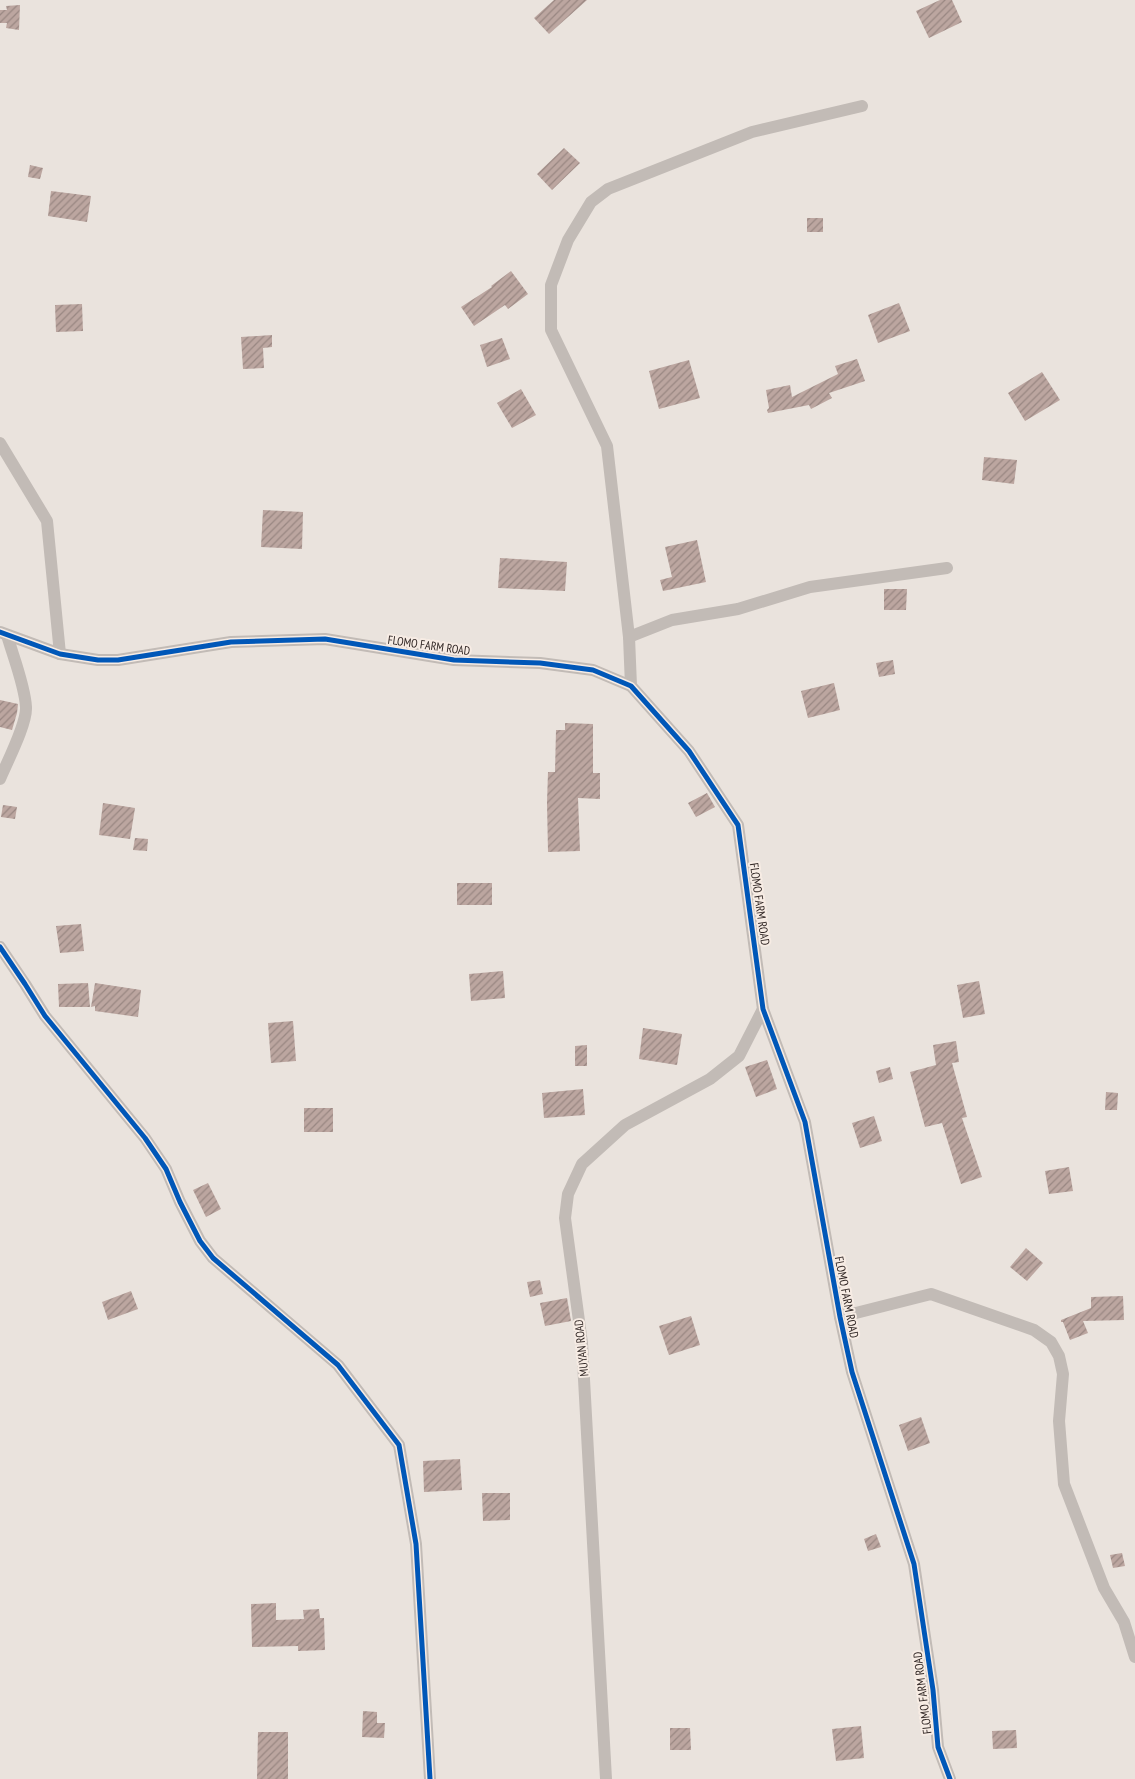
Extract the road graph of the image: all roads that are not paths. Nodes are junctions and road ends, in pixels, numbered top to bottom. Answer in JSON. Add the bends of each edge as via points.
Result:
{"nodes":[{"id":1,"x":862,"y":106,"type":"dead end"},
{"id":2,"x":0,"y":443,"type":"edge"},
{"id":3,"x":947,"y":568,"type":"dead end"},
{"id":4,"x":3,"y":634,"type":"edge"},
{"id":5,"x":629,"y":637,"type":"junction"},
{"id":6,"x":60,"y":654,"type":"junction"},
{"id":7,"x":631,"y":686,"type":"junction"},
{"id":8,"x":0,"y":779,"type":"edge"},
{"id":9,"x":0,"y":947,"type":"edge"},
{"id":10,"x":763,"y":1009,"type":"junction"},
{"id":11,"x":840,"y":1317,"type":"junction"},
{"id":12,"x":1135,"y":1657,"type":"edge"},
{"id":13,"x":430,"y":1779,"type":"edge"},
{"id":14,"x":606,"y":1779,"type":"edge"},
{"id":15,"x":950,"y":1779,"type":"edge"}],
"edges":[{"from":1,"to":5,"type":"street","via":[[752,132],[608,189],[591,202],[568,240],[551,285],[551,330],[607,446]]},
{"from":2,"to":6,"type":"street","via":[[47,521]]},
{"from":3,"to":5,"type":"street","via":[[810,587],[738,609],[672,620]]},
{"from":4,"to":6,"type":"street","name":"FLOMO FARM ROAD"},
{"from":4,"to":8,"type":"street","via":[[26,708]]},
{"from":5,"to":7,"type":"street"},
{"from":6,"to":7,"type":"street","name":"FLOMO FARM ROAD","via":[[118,660],[231,642],[325,639],[454,660],[540,663],[593,670]]},
{"from":7,"to":10,"type":"street","name":"FLOMO FARM ROAD","via":[[689,750],[738,825]]},
{"from":9,"to":13,"type":"street","via":[[45,1016],[145,1138],[166,1169],[200,1241],[213,1258],[338,1365],[399,1445],[416,1544]]},
{"from":10,"to":11,"type":"street","name":"FLOMO FARM ROAD","via":[[805,1122]]},
{"from":10,"to":14,"type":"street","name":"MUYAN ROAD","via":[[739,1056],[710,1079],[625,1125],[582,1164],[568,1194],[565,1218],[582,1343]]},
{"from":11,"to":12,"type":"street","via":[[931,1294],[1034,1330],[1051,1342],[1059,1356],[1063,1374],[1059,1420],[1064,1484],[1104,1588],[1124,1622]]},
{"from":11,"to":15,"type":"street","name":"FLOMO FARM ROAD","via":[[852,1372],[914,1564],[938,1747]]}]}
